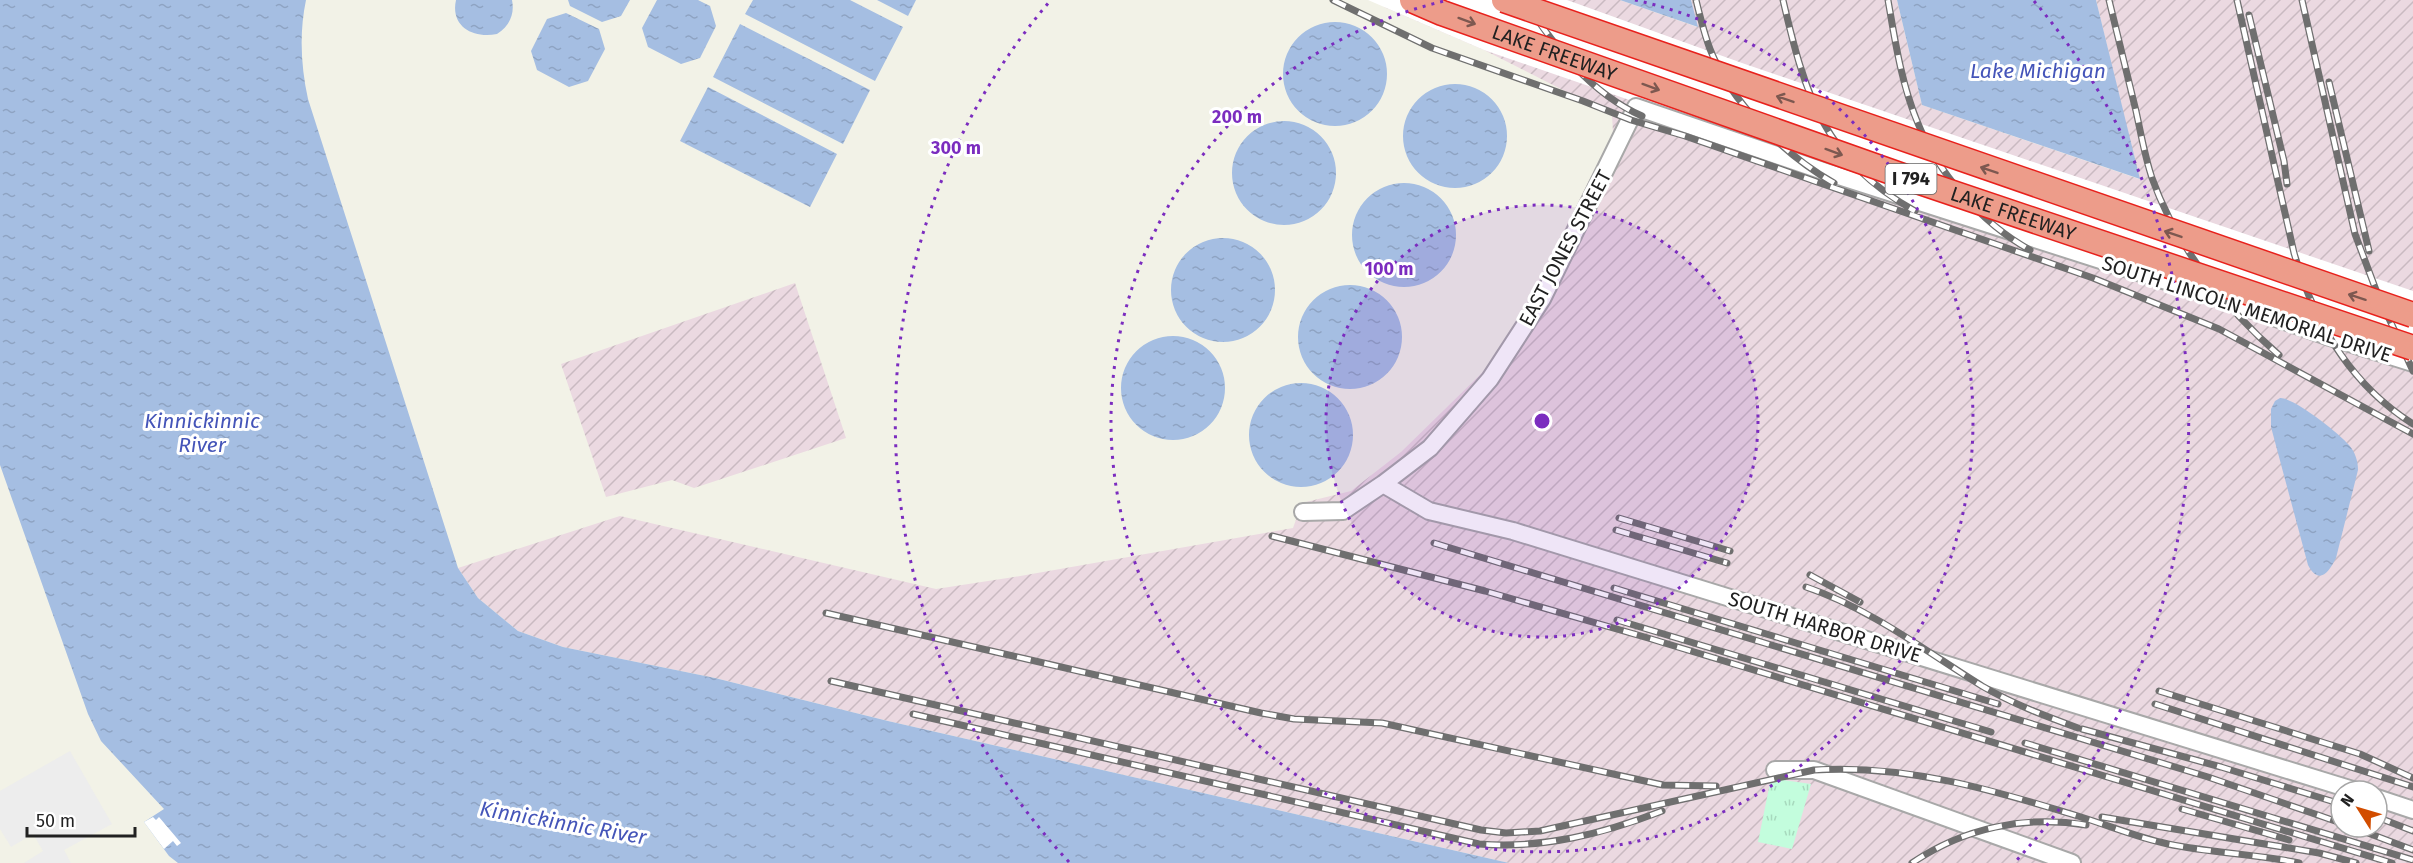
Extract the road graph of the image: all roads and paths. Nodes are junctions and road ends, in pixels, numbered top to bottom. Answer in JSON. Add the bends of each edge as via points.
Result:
{"nodes":[{"id":1,"x":1412,"y":0,"type":"edge"},
{"id":2,"x":1504,"y":0,"type":"edge"},
{"id":3,"x":1636,"y":107,"type":"joint"},
{"id":4,"x":2413,"y":315,"type":"edge"},
{"id":5,"x":2413,"y":348,"type":"edge"},
{"id":6,"x":2413,"y":363,"type":"edge"},
{"id":7,"x":1383,"y":484,"type":"junction"},
{"id":8,"x":1303,"y":512,"type":"dead end"},
{"id":9,"x":1775,"y":771,"type":"dead end"},
{"id":10,"x":2329,"y":783,"type":"edge"},
{"id":11,"x":2389,"y":802,"type":"edge"},
{"id":12,"x":2413,"y":810,"type":"edge"},
{"id":13,"x":2072,"y":863,"type":"edge"}],
"edges":[{"from":1,"to":5,"type":"highway","name":"LAKE FREEWAY","number":"I 794","one_way":true,"bridge":true,"via":[[1914,180]]},
{"from":4,"to":2,"type":"highway","name":"LAKE FREEWAY","number":"I 794","one_way":true,"bridge":true},
{"from":3,"to":6,"type":"street","name":"SOUTH LINCOLN MEMORIAL DRIVE"},
{"from":3,"to":7,"type":"street","name":"EAST JONES STREET","via":[[1542,299],[1490,379],[1430,448]]},
{"from":7,"to":8,"type":"street","via":[[1343,511]]},
{"from":7,"to":10,"type":"street","name":"SOUTH HARBOR DRIVE","via":[[1429,511],[1513,531]]},
{"from":9,"to":13,"type":"street","via":[[1814,770]]},
{"from":11,"to":12,"type":"street"}]}
